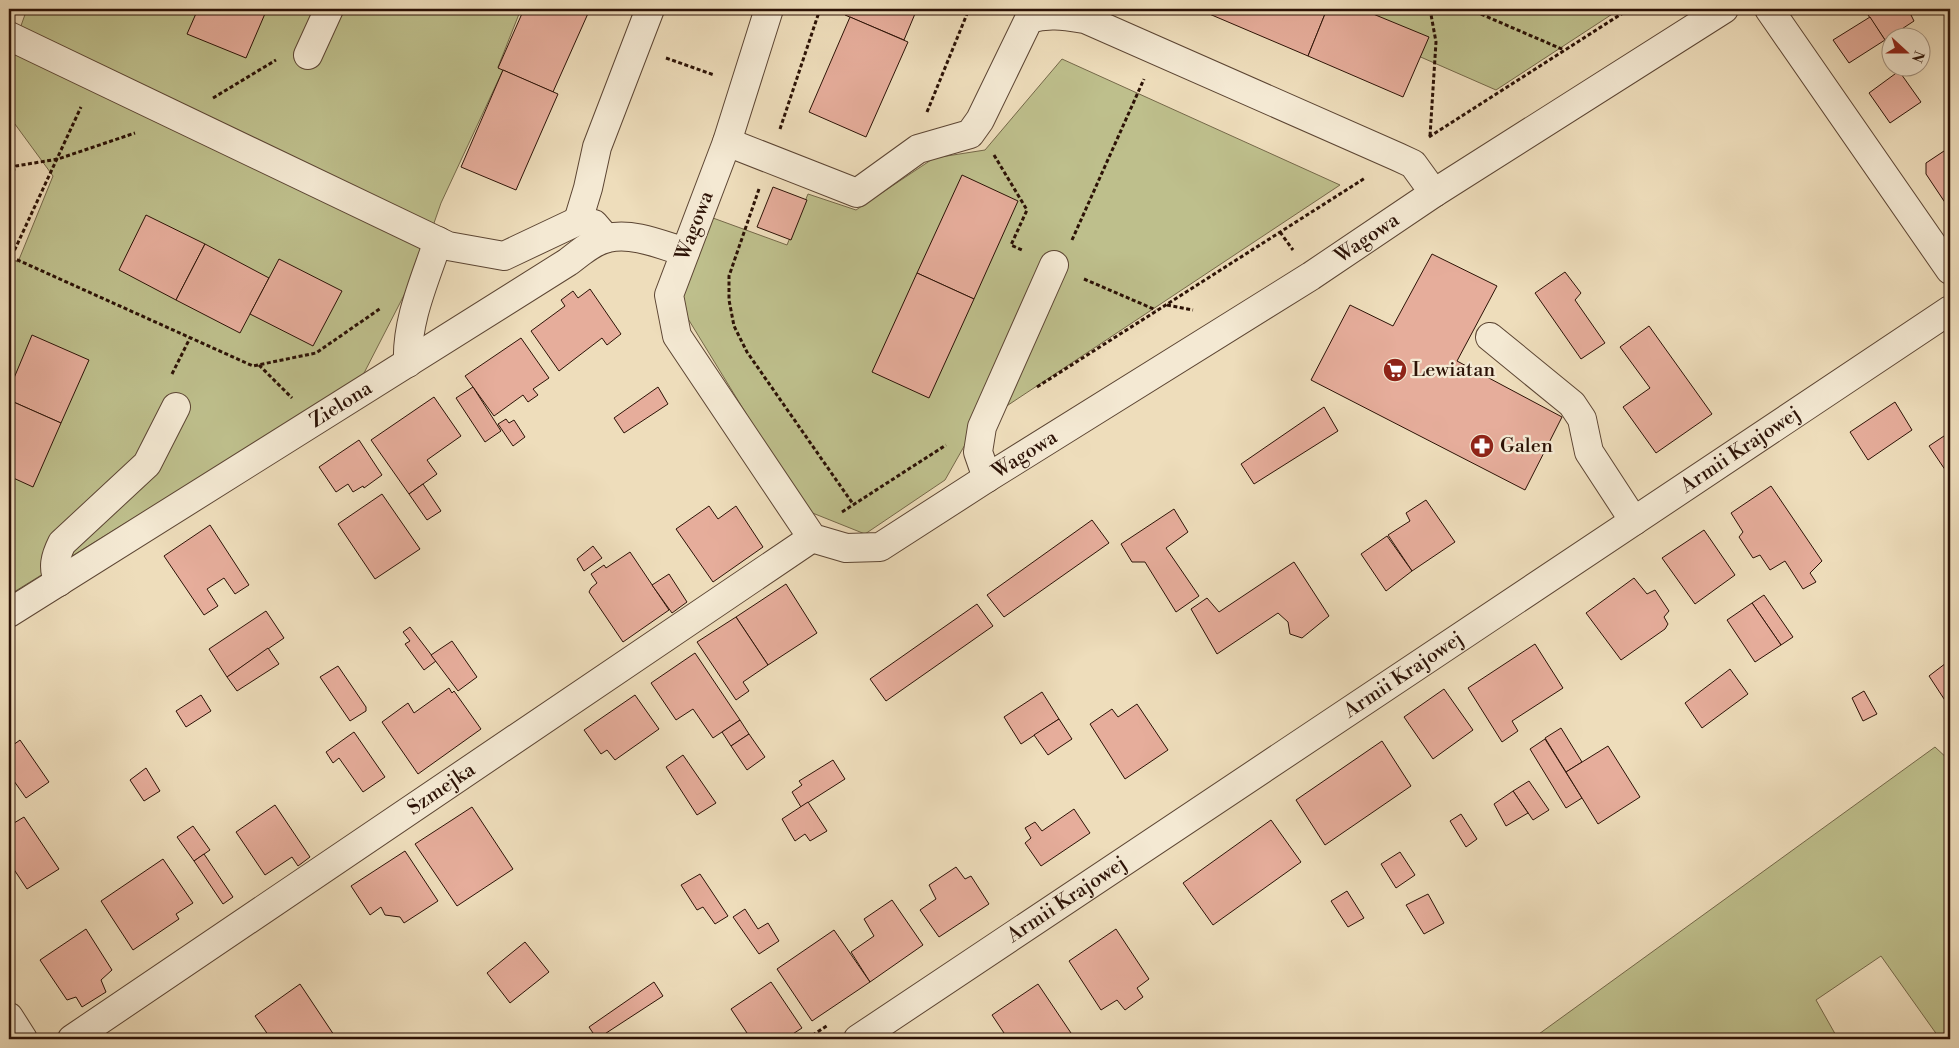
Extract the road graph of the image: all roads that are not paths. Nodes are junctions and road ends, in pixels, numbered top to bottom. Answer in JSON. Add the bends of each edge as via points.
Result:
{"nodes":[{"id":1,"x":329,"y":9,"type":"edge"},
{"id":2,"x":650,"y":9,"type":"edge"},
{"id":3,"x":768,"y":9,"type":"edge"},
{"id":4,"x":1724,"y":9,"type":"edge"},
{"id":5,"x":1769,"y":9,"type":"edge"},
{"id":6,"x":9,"y":36,"type":"edge"},
{"id":7,"x":308,"y":55,"type":"road end"},
{"id":8,"x":727,"y":142,"type":"junction"},
{"id":9,"x":1434,"y":193,"type":"junction"},
{"id":10,"x":578,"y":221,"type":"junction"},
{"id":11,"x":613,"y":237,"type":"junction"},
{"id":12,"x":438,"y":241,"type":"junction"},
{"id":13,"x":685,"y":252,"type":"junction"},
{"id":14,"x":1057,"y":267,"type":"road end"},
{"id":15,"x":1950,"y":270,"type":"edge"},
{"id":16,"x":1950,"y":310,"type":"edge"},
{"id":17,"x":1490,"y":337,"type":"dead end"},
{"id":18,"x":408,"y":363,"type":"junction"},
{"id":19,"x":176,"y":407,"type":"dead end"},
{"id":20,"x":987,"y":478,"type":"junction"},
{"id":21,"x":1634,"y":521,"type":"junction"},
{"id":22,"x":810,"y":536,"type":"junction"},
{"id":23,"x":59,"y":582,"type":"junction"},
{"id":24,"x":9,"y":614,"type":"edge"},
{"id":25,"x":9,"y":1017,"type":"edge"},
{"id":26,"x":23,"y":1039,"type":"edge"},
{"id":27,"x":72,"y":1039,"type":"edge"},
{"id":28,"x":858,"y":1039,"type":"edge"}],
"edges":[{"from":1,"to":7,"type":"street"},
{"from":2,"to":10,"type":"street","via":[[598,147]]},
{"from":3,"to":8,"type":"street","name":"Wagowa"},
{"from":4,"to":9,"type":"street","name":"Wagowa"},
{"from":5,"to":15,"type":"street"},
{"from":6,"to":12,"type":"street"},
{"from":8,"to":9,"type":"street","via":[[857,193],[918,149],[970,134],[980,120],[1029,19],[1060,15],[1085,19],[1413,164]]},
{"from":8,"to":13,"type":"street","name":"Wagowa"},
{"from":9,"to":20,"type":"street","name":"Wagowa","via":[[1311,276]]},
{"from":10,"to":11,"type":"street","via":[[594,224]]},
{"from":10,"to":12,"type":"street","via":[[504,256],[448,246]]},
{"from":11,"to":13,"type":"street","via":[[634,238]]},
{"from":11,"to":18,"type":"street","name":"Zielona","via":[[587,248]]},
{"from":12,"to":18,"type":"street","via":[[415,309],[407,349]]},
{"from":13,"to":22,"type":"street","name":"Wagowa","via":[[669,295],[677,336]]},
{"from":14,"to":20,"type":"street","via":[[982,427],[978,452]]},
{"from":16,"to":21,"type":"street","name":"Armii Krajowej"},
{"from":17,"to":21,"type":"street","via":[[1572,404],[1582,419],[1590,452]]},
{"from":18,"to":23,"type":"street","name":"Zielona"},
{"from":19,"to":23,"type":"street","via":[[147,464],[62,543],[54,559]]},
{"from":20,"to":22,"type":"street","name":"Wagowa","via":[[880,547],[846,548]]},
{"from":21,"to":28,"type":"street","name":"Armii Krajowej"},
{"from":22,"to":27,"type":"street","name":"Szmejka"},
{"from":23,"to":24,"type":"street","name":"Zielona"},
{"from":25,"to":26,"type":"street"}]}
